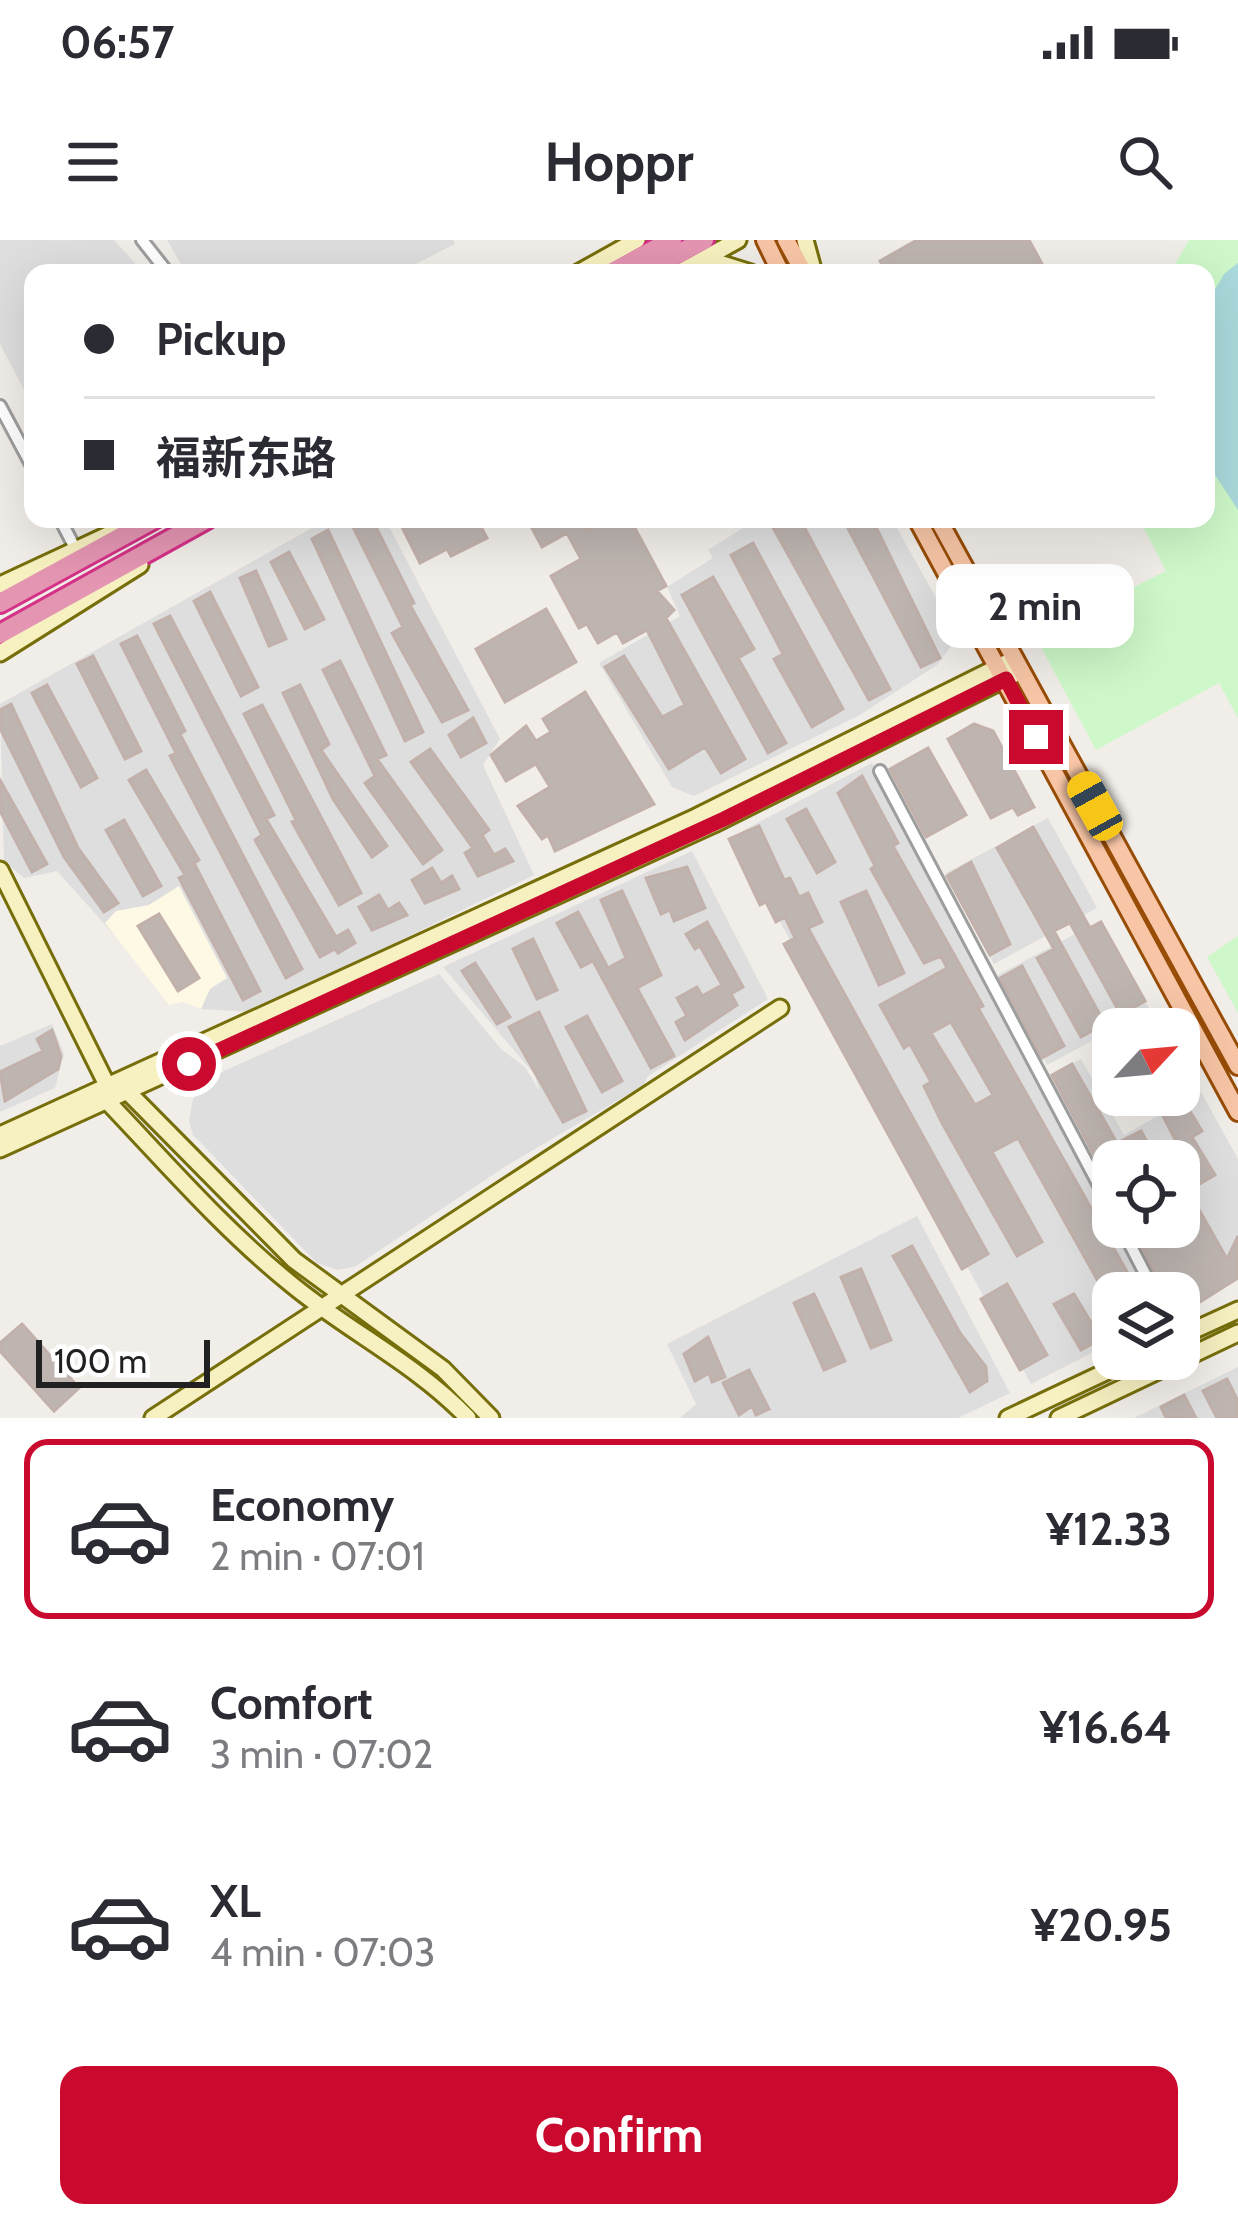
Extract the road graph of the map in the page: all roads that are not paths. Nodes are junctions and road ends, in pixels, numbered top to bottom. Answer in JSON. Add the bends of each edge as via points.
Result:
{"nodes":[{"id":1,"x":142,"y":240,"type":"edge"},
{"id":2,"x":637,"y":240,"type":"edge"},
{"id":3,"x":672,"y":240,"type":"edge"},
{"id":4,"x":704,"y":240,"type":"edge"},
{"id":5,"x":739,"y":240,"type":"edge"},
{"id":6,"x":161,"y":264,"type":"edge"},
{"id":7,"x":594,"y":264,"type":"edge"},
{"id":8,"x":628,"y":264,"type":"edge"},
{"id":9,"x":660,"y":264,"type":"edge"},
{"id":10,"x":694,"y":264,"type":"edge"},
{"id":11,"x":0,"y":406,"type":"edge"},
{"id":12,"x":24,"y":452,"type":"edge"},
{"id":13,"x":65,"y":528,"type":"edge"},
{"id":14,"x":124,"y":528,"type":"edge"},
{"id":15,"x":138,"y":528,"type":"edge"},
{"id":16,"x":191,"y":528,"type":"edge"},
{"id":17,"x":193,"y":528,"type":"edge"},
{"id":18,"x":923,"y":528,"type":"edge"},
{"id":19,"x":942,"y":528,"type":"edge"},
{"id":20,"x":76,"y":550,"type":"junction"},
{"id":21,"x":0,"y":585,"type":"edge"},
{"id":22,"x":0,"y":603,"type":"edge"},
{"id":23,"x":3,"y":634,"type":"edge"},
{"id":24,"x":0,"y":653,"type":"edge"},
{"id":25,"x":1010,"y":669,"type":"junction"},
{"id":26,"x":880,"y":771,"type":"dead end"},
{"id":27,"x":0,"y":870,"type":"edge"},
{"id":28,"x":780,"y":1008,"type":"dead end"},
{"id":29,"x":1238,"y":1066,"type":"edge"},
{"id":30,"x":131,"y":1091,"type":"junction"},
{"id":31,"x":108,"y":1094,"type":"junction"},
{"id":32,"x":1238,"y":1112,"type":"edge"},
{"id":33,"x":0,"y":1135,"type":"edge"},
{"id":34,"x":0,"y":1149,"type":"edge"},
{"id":35,"x":1092,"y":1172,"type":"edge"},
{"id":36,"x":340,"y":1295,"type":"junction"},
{"id":37,"x":323,"y":1306,"type":"junction"},
{"id":38,"x":1238,"y":1310,"type":"edge"},
{"id":39,"x":1200,"y":1327,"type":"edge"},
{"id":40,"x":1238,"y":1334,"type":"edge"},
{"id":41,"x":1092,"y":1378,"type":"edge"},
{"id":42,"x":153,"y":1418,"type":"edge"},
{"id":43,"x":468,"y":1418,"type":"edge"},
{"id":44,"x":491,"y":1418,"type":"edge"},
{"id":45,"x":1008,"y":1418,"type":"edge"},
{"id":46,"x":1059,"y":1418,"type":"edge"}],
"edges":[{"from":1,"to":6,"type":"street"},
{"from":2,"to":7,"type":"main road"},
{"from":3,"to":8,"type":"highway"},
{"from":4,"to":9,"type":"highway"},
{"from":5,"to":10,"type":"main road"},
{"from":11,"to":12,"type":"street"},
{"from":13,"to":20,"type":"street"},
{"from":14,"to":20,"type":"main road"},
{"from":15,"to":22,"type":"highway"},
{"from":16,"to":23,"type":"highway"},
{"from":17,"to":24,"type":"main road"},
{"from":18,"to":25,"type":"main road"},
{"from":19,"to":25,"type":"main road"},
{"from":20,"to":21,"type":"main road"},
{"from":25,"to":29,"type":"main road"},
{"from":25,"to":30,"type":"main road","via":[[714,824]]},
{"from":25,"to":31,"type":"main road"},
{"from":25,"to":32,"type":"main road"},
{"from":26,"to":35,"type":"street"},
{"from":27,"to":31,"type":"main road"},
{"from":28,"to":36,"type":"main road"},
{"from":30,"to":31,"type":"main road"},
{"from":30,"to":36,"type":"main road","via":[[293,1260]]},
{"from":31,"to":33,"type":"main road"},
{"from":31,"to":34,"type":"main road"},
{"from":31,"to":37,"type":"main road","via":[[251,1250]]},
{"from":36,"to":37,"type":"main road"},
{"from":36,"to":44,"type":"main road","via":[[443,1369]]},
{"from":37,"to":42,"type":"main road"},
{"from":37,"to":43,"type":"main road","via":[[418,1370]]},
{"from":38,"to":39,"type":"main road"},
{"from":40,"to":46,"type":"main road"},
{"from":41,"to":45,"type":"main road"}]}
